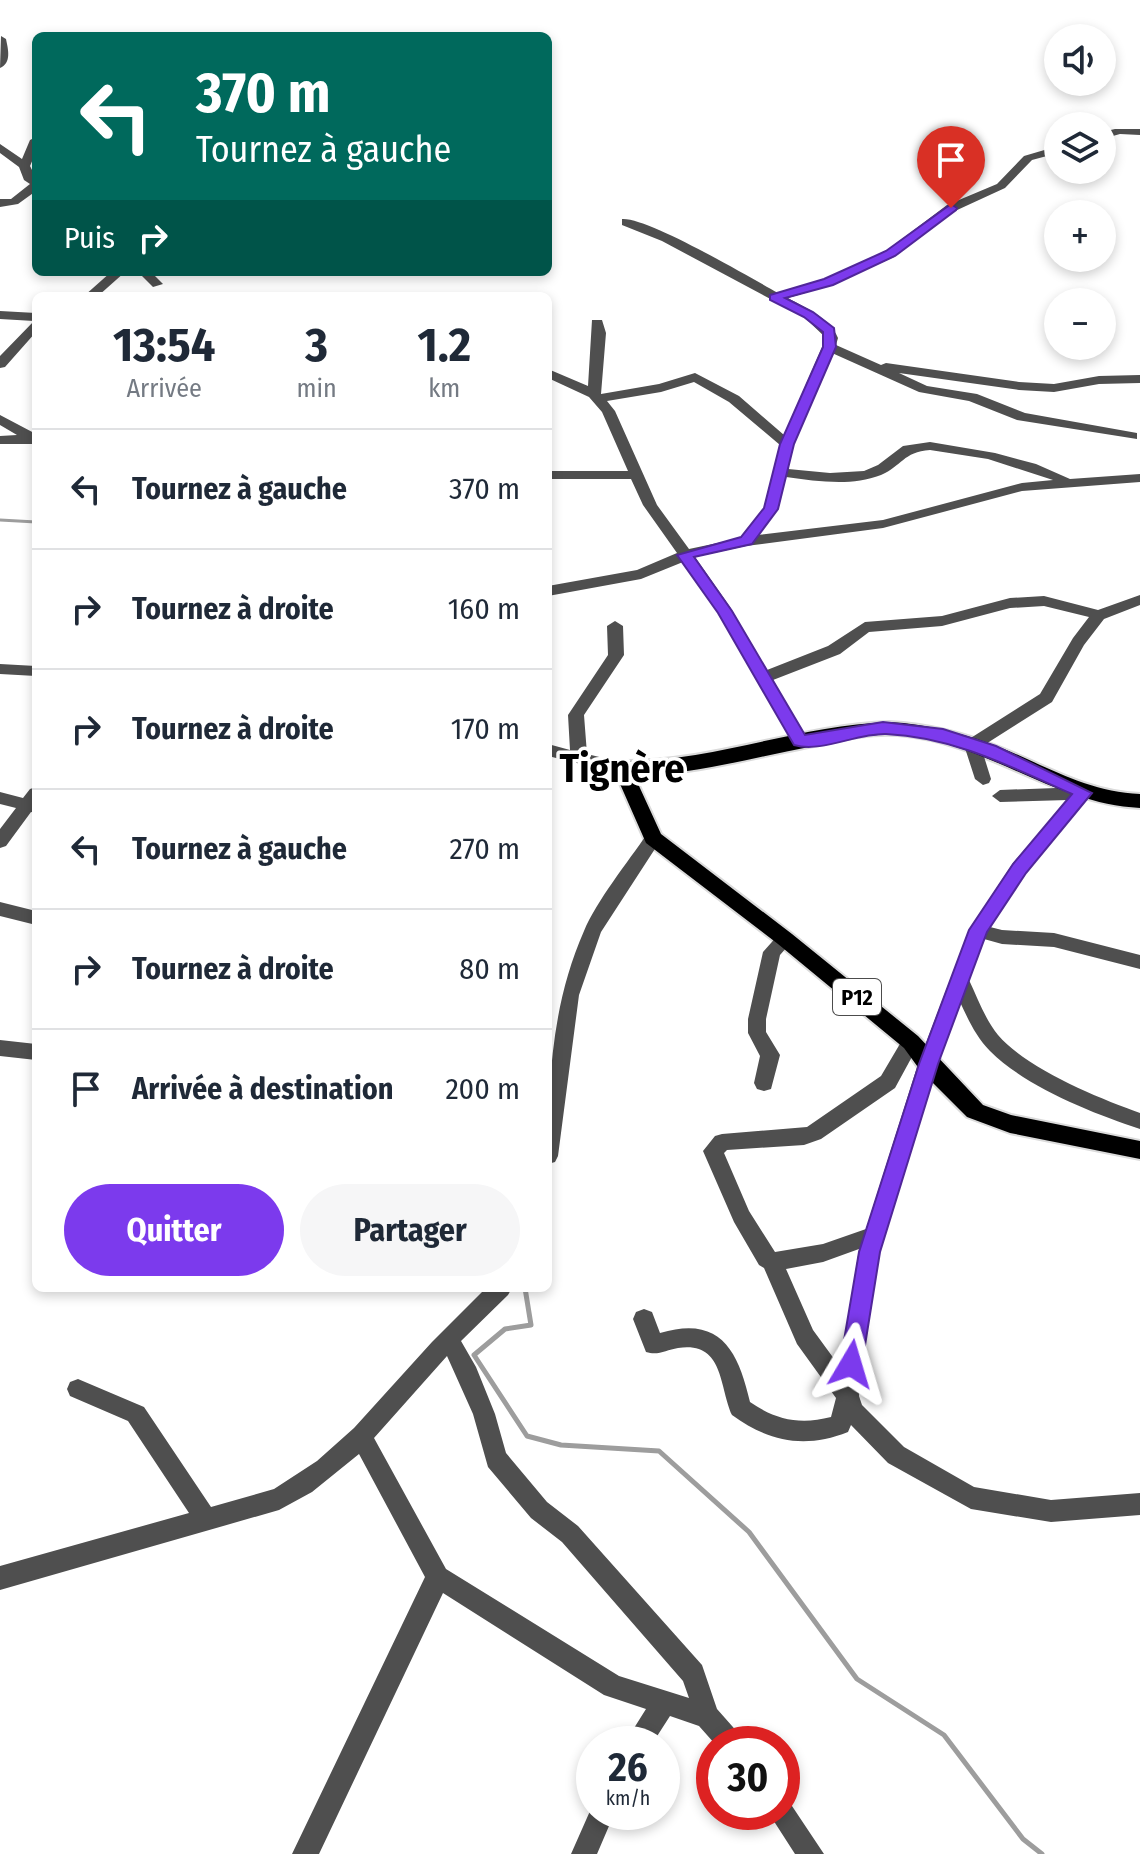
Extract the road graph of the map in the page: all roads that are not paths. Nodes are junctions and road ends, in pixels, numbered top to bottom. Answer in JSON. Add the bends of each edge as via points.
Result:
{"nodes":[{"id":1,"x":1,"y":39,"type":"edge"},
{"id":2,"x":0,"y":65,"type":"edge"},
{"id":3,"x":1116,"y":132,"type":"edge"},
{"id":4,"x":1140,"y":132,"type":"edge"},
{"id":5,"x":0,"y":147,"type":"edge"},
{"id":6,"x":32,"y":149,"type":"edge"},
{"id":7,"x":1044,"y":153,"type":"edge"},
{"id":8,"x":0,"y":166,"type":"edge"},
{"id":9,"x":24,"y":166,"type":"junction"},
{"id":10,"x":32,"y":180,"type":"edge"},
{"id":11,"x":32,"y":186,"type":"edge"},
{"id":12,"x":14,"y":202,"type":"junction"},
{"id":13,"x":0,"y":203,"type":"edge"},
{"id":14,"x":32,"y":203,"type":"edge"},
{"id":15,"x":626,"y":222,"type":"dead end"},
{"id":16,"x":114,"y":276,"type":"edge"},
{"id":17,"x":148,"y":276,"type":"edge"},
{"id":18,"x":157,"y":284,"type":"dead end"},
{"id":19,"x":95,"y":292,"type":"edge"},
{"id":20,"x":774,"y":298,"type":"junction"},
{"id":21,"x":0,"y":315,"type":"edge"},
{"id":22,"x":32,"y":317,"type":"edge"},
{"id":23,"x":597,"y":323,"type":"dead end"},
{"id":24,"x":32,"y":328,"type":"edge"},
{"id":25,"x":830,"y":347,"type":"junction"},
{"id":26,"x":852,"y":360,"type":"junction"},
{"id":27,"x":0,"y":364,"type":"edge"},
{"id":28,"x":552,"y":375,"type":"edge"},
{"id":29,"x":1137,"y":376,"type":"edge"},
{"id":30,"x":596,"y":397,"type":"junction"},
{"id":31,"x":0,"y":419,"type":"edge"},
{"id":32,"x":1132,"y":436,"type":"dead end"},
{"id":33,"x":32,"y":437,"type":"edge"},
{"id":34,"x":32,"y":439,"type":"edge"},
{"id":35,"x":0,"y":440,"type":"edge"},
{"id":36,"x":787,"y":444,"type":"junction"},
{"id":37,"x":780,"y":472,"type":"junction"},
{"id":38,"x":552,"y":475,"type":"edge"},
{"id":39,"x":636,"y":475,"type":"junction"},
{"id":40,"x":1140,"y":478,"type":"edge"},
{"id":41,"x":1068,"y":482,"type":"junction"},
{"id":42,"x":746,"y":541,"type":"junction"},
{"id":43,"x":685,"y":555,"type":"junction"},
{"id":44,"x":552,"y":590,"type":"edge"},
{"id":45,"x":1140,"y":600,"type":"edge"},
{"id":46,"x":1099,"y":615,"type":"junction"},
{"id":47,"x":615,"y":626,"type":"dead end"},
{"id":48,"x":0,"y":669,"type":"edge"},
{"id":49,"x":32,"y":671,"type":"edge"},
{"id":50,"x":763,"y":678,"type":"junction"},
{"id":51,"x":800,"y":741,"type":"junction"},
{"id":52,"x":972,"y":745,"type":"junction"},
{"id":53,"x":552,"y":751,"type":"edge"},
{"id":54,"x":579,"y":758,"type":"junction"},
{"id":55,"x":622,"y":768,"type":"junction"},
{"id":56,"x":983,"y":779,"type":"dead end"},
{"id":57,"x":1083,"y":793,"type":"junction"},
{"id":58,"x":1000,"y":796,"type":"dead end"},
{"id":59,"x":0,"y":798,"type":"edge"},
{"id":60,"x":1140,"y":801,"type":"edge"},
{"id":61,"x":32,"y":802,"type":"edge"},
{"id":62,"x":32,"y":803,"type":"edge"},
{"id":63,"x":653,"y":838,"type":"junction"},
{"id":64,"x":0,"y":842,"type":"edge"},
{"id":65,"x":0,"y":909,"type":"edge"},
{"id":66,"x":32,"y":917,"type":"edge"},
{"id":67,"x":978,"y":930,"type":"junction"},
{"id":68,"x":785,"y":939,"type":"junction"},
{"id":69,"x":1140,"y":962,"type":"edge"},
{"id":70,"x":960,"y":981,"type":"junction"},
{"id":71,"x":911,"y":1042,"type":"junction"},
{"id":72,"x":0,"y":1048,"type":"edge"},
{"id":73,"x":32,"y":1052,"type":"edge"},
{"id":74,"x":928,"y":1064,"type":"junction"},
{"id":75,"x":764,"y":1083,"type":"dead end"},
{"id":76,"x":1140,"y":1121,"type":"edge"},
{"id":77,"x":552,"y":1127,"type":"edge"},
{"id":78,"x":1140,"y":1150,"type":"edge"},
{"id":79,"x":874,"y":1235,"type":"junction"},
{"id":80,"x":772,"y":1262,"type":"junction"},
{"id":81,"x":497,"y":1292,"type":"edge"},
{"id":82,"x":644,"y":1319,"type":"dead end"},
{"id":83,"x":449,"y":1340,"type":"junction"},
{"id":84,"x":78,"y":1389,"type":"dead end"},
{"id":85,"x":848,"y":1396,"type":"junction"},
{"id":86,"x":363,"y":1439,"type":"junction"},
{"id":87,"x":1140,"y":1504,"type":"edge"},
{"id":88,"x":206,"y":1519,"type":"junction"},
{"id":89,"x":438,"y":1577,"type":"junction"},
{"id":90,"x":0,"y":1578,"type":"edge"},
{"id":91,"x":664,"y":1703,"type":"junction"},
{"id":92,"x":707,"y":1716,"type":"junction"},
{"id":93,"x":649,"y":1726,"type":"edge"},
{"id":94,"x":716,"y":1726,"type":"edge"},
{"id":95,"x":594,"y":1830,"type":"edge"},
{"id":96,"x":794,"y":1830,"type":"edge"},
{"id":97,"x":305,"y":1854,"type":"edge"},
{"id":98,"x":584,"y":1854,"type":"edge"},
{"id":99,"x":811,"y":1854,"type":"edge"}],
"edges":[{"from":1,"to":2,"type":"street"},
{"from":3,"to":4,"type":"street"},
{"from":5,"to":9,"type":"street"},
{"from":6,"to":9,"type":"street"},
{"from":7,"to":20,"type":"street","via":[[1028,158],[1001,186],[951,208],[890,254],[828,282]]},
{"from":8,"to":9,"type":"street"},
{"from":9,"to":10,"type":"street"},
{"from":11,"to":12,"type":"street"},
{"from":12,"to":13,"type":"street"},
{"from":12,"to":14,"type":"street"},
{"from":15,"to":20,"type":"street","via":[[666,238]]},
{"from":16,"to":19,"type":"street"},
{"from":17,"to":18,"type":"street"},
{"from":20,"to":25,"type":"street","via":[[829,331]]},
{"from":21,"to":22,"type":"street"},
{"from":23,"to":30,"type":"street"},
{"from":24,"to":27,"type":"street"},
{"from":25,"to":26,"type":"street"},
{"from":25,"to":36,"type":"street"},
{"from":26,"to":29,"type":"street","via":[[1054,388]]},
{"from":26,"to":32,"type":"street","via":[[924,389],[972,397],[1022,417]]},
{"from":28,"to":30,"type":"street"},
{"from":30,"to":36,"type":"street","via":[[661,388],[695,377],[734,399]]},
{"from":30,"to":39,"type":"street","via":[[608,411]]},
{"from":31,"to":33,"type":"street"},
{"from":34,"to":35,"type":"street"},
{"from":36,"to":37,"type":"street"},
{"from":37,"to":41,"type":"street","via":[[829,477],[876,472],[902,452],[919,447],[1014,461]]},
{"from":37,"to":42,"type":"street","via":[[771,509]]},
{"from":38,"to":39,"type":"street"},
{"from":39,"to":43,"type":"street"},
{"from":40,"to":41,"type":"street"},
{"from":41,"to":42,"type":"street","via":[[1022,487],[883,524]]},
{"from":42,"to":43,"type":"street"},
{"from":43,"to":44,"type":"street","via":[[641,574]]},
{"from":43,"to":50,"type":"street"},
{"from":45,"to":46,"type":"street"},
{"from":46,"to":50,"type":"street","via":[[1044,601],[1010,603],[942,621],[865,627],[834,650]]},
{"from":46,"to":52,"type":"street","via":[[1046,698]]},
{"from":47,"to":54,"type":"street","via":[[616,655],[576,715]]},
{"from":48,"to":49,"type":"street"},
{"from":50,"to":51,"type":"street"},
{"from":51,"to":52,"type":"main road","via":[[883,728],[943,735]]},
{"from":51,"to":55,"type":"main road","via":[[700,763]]},
{"from":52,"to":56,"type":"street"},
{"from":52,"to":57,"type":"main road"},
{"from":53,"to":54,"type":"street"},
{"from":54,"to":55,"type":"street"},
{"from":55,"to":63,"type":"main road","number":"P12"},
{"from":57,"to":58,"type":"street"},
{"from":57,"to":60,"type":"main road"},
{"from":57,"to":67,"type":"street","via":[[1019,868]]},
{"from":59,"to":61,"type":"street"},
{"from":62,"to":64,"type":"street"},
{"from":63,"to":68,"type":"main road","number":"P12"},
{"from":63,"to":77,"type":"street","via":[[593,930],[570,995]]},
{"from":65,"to":66,"type":"street"},
{"from":67,"to":69,"type":"street","via":[[1054,940]]},
{"from":67,"to":70,"type":"street"},
{"from":68,"to":71,"type":"main road","number":"P12"},
{"from":68,"to":75,"type":"street","via":[[772,952],[757,1019],[757,1033],[770,1055]]},
{"from":70,"to":74,"type":"street"},
{"from":70,"to":76,"type":"street","via":[[997,1046],[1043,1075]]},
{"from":71,"to":74,"type":"main road","number":"P12"},
{"from":71,"to":80,"type":"street","via":[[888,1082],[814,1133],[722,1142],[713,1151],[741,1216]]},
{"from":72,"to":73,"type":"street"},
{"from":74,"to":78,"type":"main road","number":"P12","via":[[975,1111],[1010,1124]]},
{"from":74,"to":79,"type":"street"},
{"from":79,"to":80,"type":"street","via":[[823,1253]]},
{"from":79,"to":85,"type":"street","via":[[854,1333]]},
{"from":80,"to":85,"type":"street","via":[[805,1337]]},
{"from":81,"to":83,"type":"street"},
{"from":82,"to":85,"type":"street","via":[[654,1345],[678,1336],[703,1337],[720,1349],[732,1368],[740,1408],[761,1424],[812,1434],[840,1425]]},
{"from":83,"to":86,"type":"street"},
{"from":83,"to":92,"type":"street","via":[[484,1414],[496,1459],[693,1674]]},
{"from":84,"to":88,"type":"street","via":[[136,1414]]},
{"from":85,"to":87,"type":"street","via":[[853,1411],[896,1455],[971,1498],[1051,1511]]},
{"from":86,"to":88,"type":"street","via":[[279,1499]]},
{"from":86,"to":89,"type":"street"},
{"from":88,"to":90,"type":"street"},
{"from":89,"to":91,"type":"street","via":[[613,1686]]},
{"from":89,"to":97,"type":"street"},
{"from":91,"to":92,"type":"street"},
{"from":91,"to":93,"type":"street"},
{"from":92,"to":94,"type":"street"},
{"from":95,"to":98,"type":"street"},
{"from":96,"to":99,"type":"street"}]}
